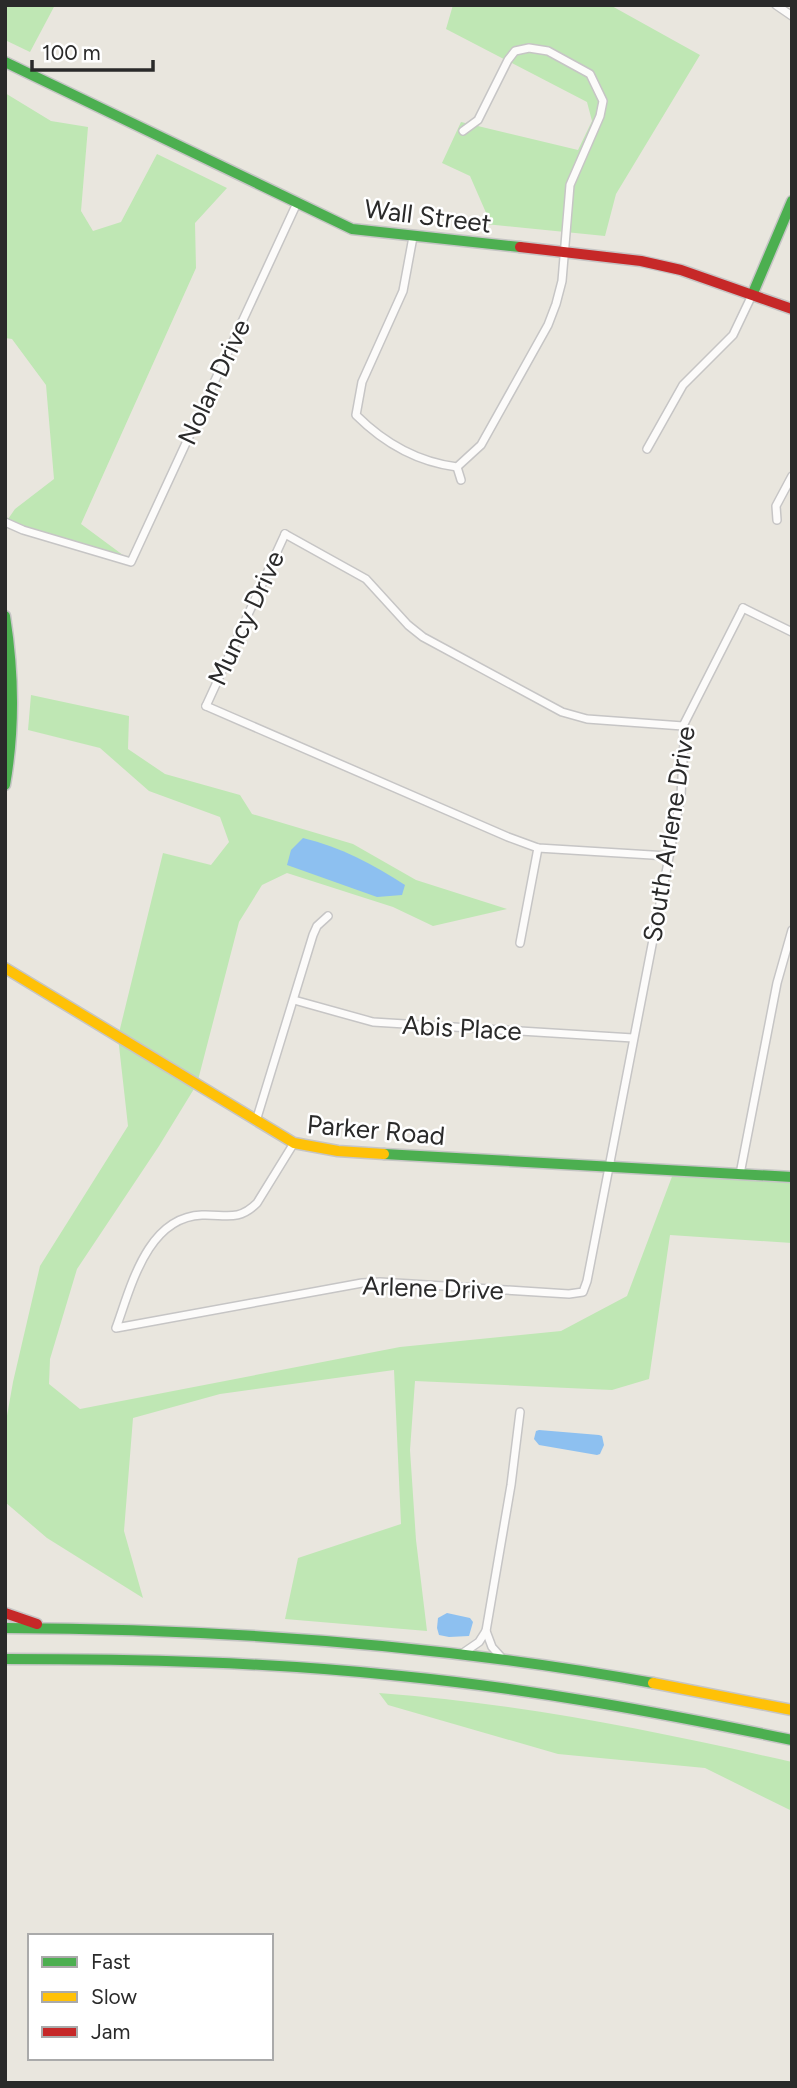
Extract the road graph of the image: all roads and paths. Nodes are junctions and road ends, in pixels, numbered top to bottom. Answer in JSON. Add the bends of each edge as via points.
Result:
{"nodes":[{"id":1,"x":776,"y":5,"type":"edge"},
{"id":2,"x":792,"y":16,"type":"edge"},
{"id":3,"x":5,"y":62,"type":"edge"},
{"id":4,"x":463,"y":131,"type":"dead end"},
{"id":5,"x":792,"y":201,"type":"edge"},
{"id":6,"x":298,"y":203,"type":"junction"},
{"id":7,"x":413,"y":237,"type":"junction"},
{"id":8,"x":565,"y":252,"type":"junction"},
{"id":9,"x":753,"y":293,"type":"junction"},
{"id":10,"x":792,"y":309,"type":"edge"},
{"id":11,"x":356,"y":415,"type":"junction"},
{"id":12,"x":346,"y":417,"type":"dead end"},
{"id":13,"x":647,"y":449,"type":"dead end"},
{"id":14,"x":457,"y":467,"type":"junction"},
{"id":15,"x":792,"y":476,"type":"edge"},
{"id":16,"x":461,"y":480,"type":"dead end"},
{"id":17,"x":777,"y":520,"type":"dead end"},
{"id":18,"x":5,"y":522,"type":"edge"},
{"id":19,"x":282,"y":525,"type":"dead end"},
{"id":20,"x":285,"y":534,"type":"junction"},
{"id":21,"x":739,"y":597,"type":"dead end"},
{"id":22,"x":743,"y":608,"type":"junction"},
{"id":23,"x":5,"y":616,"type":"edge"},
{"id":24,"x":792,"y":632,"type":"edge"},
{"id":25,"x":206,"y":706,"type":"junction"},
{"id":26,"x":195,"y":709,"type":"dead end"},
{"id":27,"x":683,"y":726,"type":"junction"},
{"id":28,"x":5,"y":785,"type":"edge"},
{"id":29,"x":538,"y":848,"type":"junction"},
{"id":30,"x":668,"y":856,"type":"junction"},
{"id":31,"x":328,"y":916,"type":"dead end"},
{"id":32,"x":792,"y":930,"type":"edge"},
{"id":33,"x":520,"y":943,"type":"dead end"},
{"id":34,"x":5,"y":968,"type":"edge"},
{"id":35,"x":294,"y":1000,"type":"junction"},
{"id":36,"x":633,"y":1038,"type":"junction"},
{"id":37,"x":256,"y":1121,"type":"junction"},
{"id":38,"x":294,"y":1143,"type":"junction"},
{"id":39,"x":608,"y":1167,"type":"junction"},
{"id":40,"x":740,"y":1174,"type":"junction"},
{"id":41,"x":792,"y":1177,"type":"edge"},
{"id":42,"x":520,"y":1412,"type":"dead end"},
{"id":43,"x":5,"y":1612,"type":"edge"},
{"id":44,"x":5,"y":1628,"type":"edge"},
{"id":45,"x":47,"y":1628,"type":"junction"},
{"id":46,"x":486,"y":1631,"type":"junction"},
{"id":47,"x":461,"y":1654,"type":"junction"},
{"id":48,"x":5,"y":1659,"type":"edge"},
{"id":49,"x":504,"y":1660,"type":"junction"},
{"id":50,"x":792,"y":1710,"type":"edge"},
{"id":51,"x":792,"y":1740,"type":"edge"}],
"edges":[{"from":1,"to":2,"type":"street"},
{"from":3,"to":6,"type":"main road","name":"Wall Street"},
{"from":4,"to":8,"type":"street","via":[[478,120],[515,51],[548,51],[590,74],[603,101],[570,185]]},
{"from":5,"to":9,"type":"main road"},
{"from":6,"to":7,"type":"main road","name":"Wall Street","via":[[352,229]]},
{"from":6,"to":18,"type":"street","name":"Nolan Drive","via":[[131,562]]},
{"from":7,"to":8,"type":"main road","name":"Wall Street"},
{"from":7,"to":11,"type":"street","via":[[402,291],[362,382]]},
{"from":8,"to":9,"type":"main road","name":"Wall Street","via":[[661,265]]},
{"from":8,"to":14,"type":"street","via":[[548,325],[481,445]]},
{"from":9,"to":10,"type":"main road","name":"Wall Street"},
{"from":9,"to":13,"type":"street","via":[[733,335],[683,386]]},
{"from":11,"to":12,"type":"street"},
{"from":11,"to":14,"type":"street","via":[[378,436],[419,458]]},
{"from":14,"to":16,"type":"street"},
{"from":15,"to":17,"type":"street","via":[[776,506]]},
{"from":19,"to":20,"type":"street"},
{"from":20,"to":25,"type":"street","name":"Muncy Drive"},
{"from":20,"to":27,"type":"street","name":"Muncy Drive","via":[[366,579],[423,637],[562,712],[587,719]]},
{"from":21,"to":22,"type":"street"},
{"from":22,"to":24,"type":"street"},
{"from":22,"to":27,"type":"street","name":"South Arlene Drive"},
{"from":23,"to":28,"type":"main road","via":[[13,687]]},
{"from":25,"to":26,"type":"street"},
{"from":25,"to":29,"type":"street","name":"Muncy Drive"},
{"from":27,"to":30,"type":"street","name":"South Arlene Drive","via":[[681,794]]},
{"from":29,"to":30,"type":"street","name":"Muncy Drive"},
{"from":29,"to":33,"type":"street"},
{"from":30,"to":36,"type":"street","name":"South Arlene Drive"},
{"from":31,"to":35,"type":"street","via":[[313,935]]},
{"from":32,"to":40,"type":"street","via":[[777,983]]},
{"from":34,"to":37,"type":"main road","name":"Parker Road"},
{"from":35,"to":36,"type":"street","name":"Abis Place","via":[[373,1023]]},
{"from":35,"to":37,"type":"street"},
{"from":36,"to":39,"type":"street","name":"South Arlene Drive"},
{"from":37,"to":38,"type":"main road","name":"Parker Road"},
{"from":38,"to":39,"type":"main road","name":"Parker Road","via":[[350,1152]]},
{"from":38,"to":39,"type":"street","name":"Arlene Drive","via":[[249,1211],[193,1216],[162,1232],[141,1262],[116,1328],[362,1283],[578,1294],[587,1281]]},
{"from":39,"to":40,"type":"main road","name":"Parker Road"},
{"from":40,"to":41,"type":"main road","name":"Parker Road"},
{"from":42,"to":46,"type":"street"},
{"from":43,"to":45,"type":"main road"},
{"from":44,"to":45,"type":"main road"},
{"from":45,"to":47,"type":"main road","via":[[251,1634]]},
{"from":46,"to":47,"type":"street"},
{"from":46,"to":49,"type":"street"},
{"from":47,"to":49,"type":"main road"},
{"from":48,"to":51,"type":"main road","via":[[127,1658],[378,1673],[602,1703]]},
{"from":49,"to":50,"type":"main road","via":[[671,1685]]}]}
